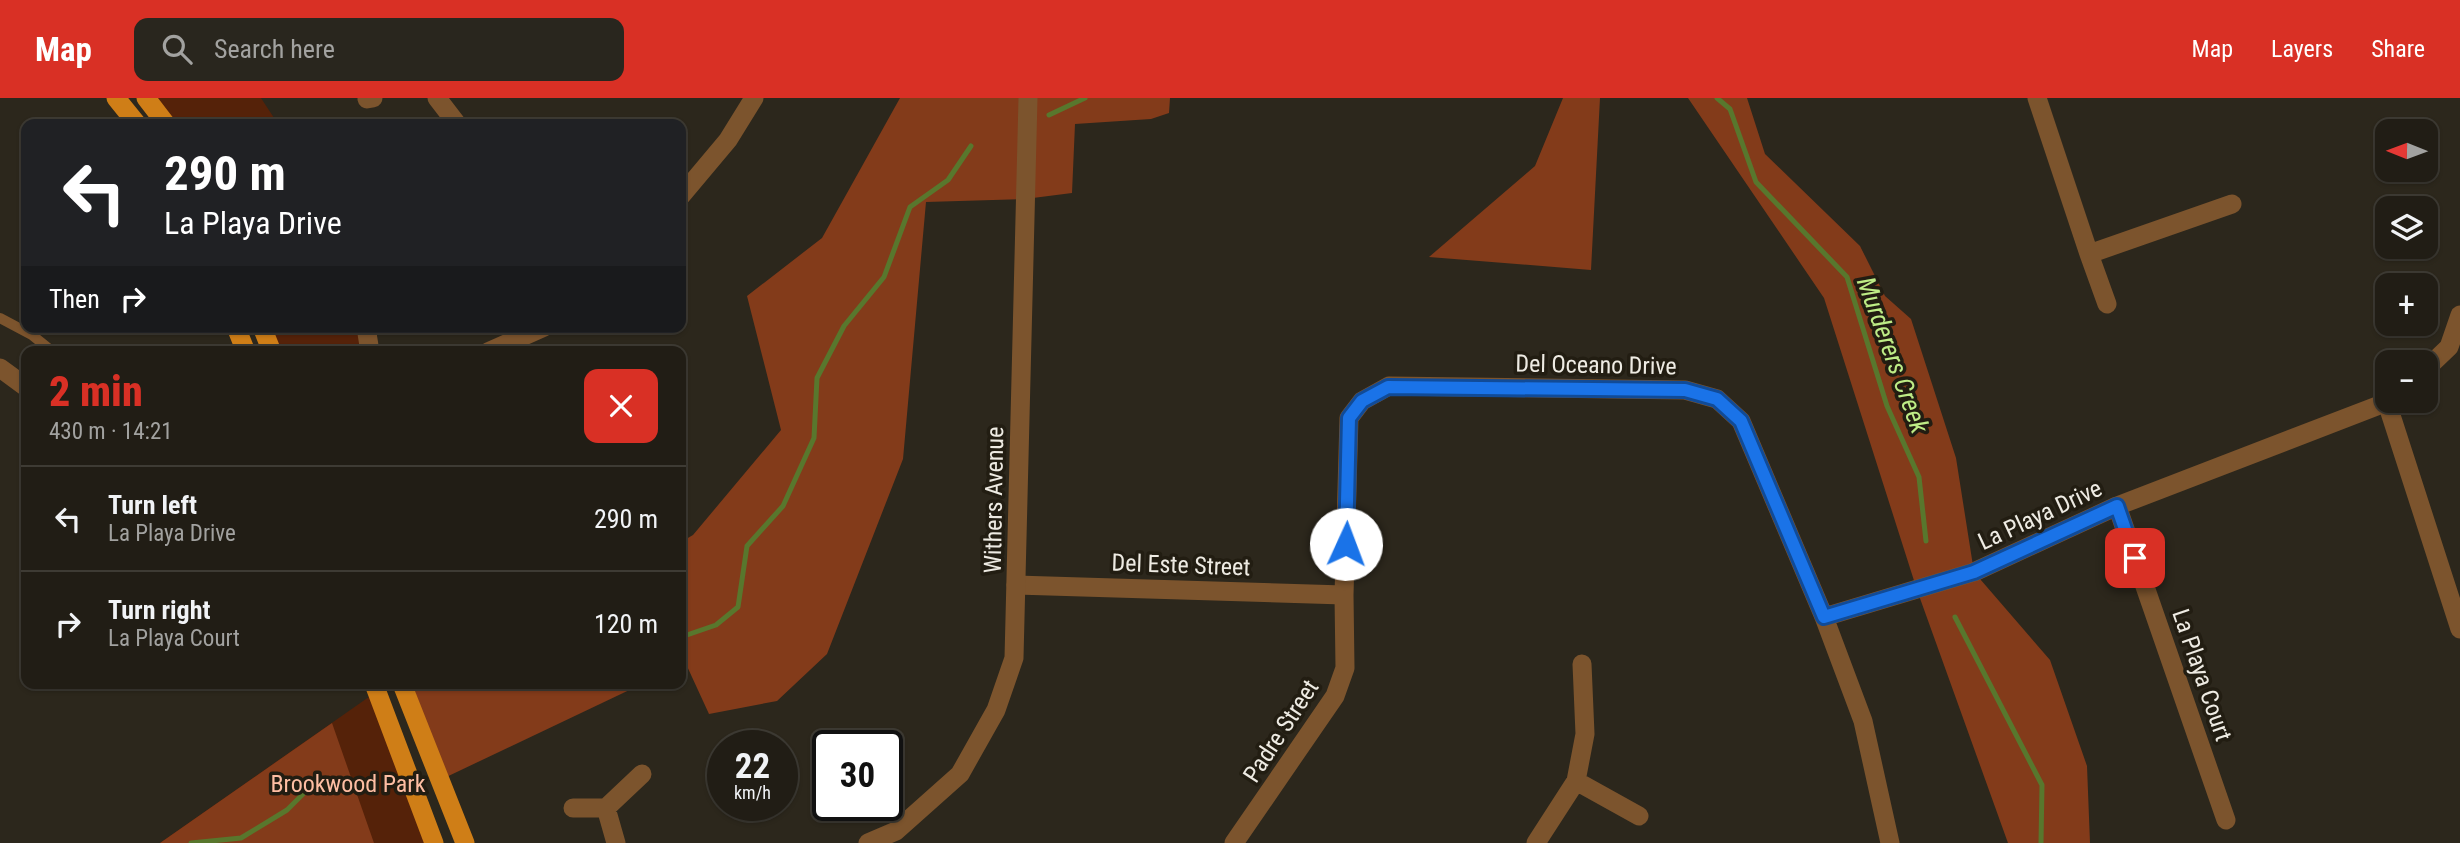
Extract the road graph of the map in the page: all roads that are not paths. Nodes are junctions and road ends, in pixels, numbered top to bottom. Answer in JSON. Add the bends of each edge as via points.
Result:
{"nodes":[{"id":1,"x":116,"y":98,"type":"edge"},
{"id":2,"x":146,"y":98,"type":"edge"},
{"id":3,"x":438,"y":98,"type":"edge"},
{"id":4,"x":754,"y":98,"type":"edge"},
{"id":5,"x":1027,"y":98,"type":"edge"},
{"id":6,"x":2037,"y":98,"type":"edge"},
{"id":7,"x":133,"y":119,"type":"edge"},
{"id":8,"x":162,"y":119,"type":"edge"},
{"id":9,"x":453,"y":119,"type":"edge"},
{"id":10,"x":686,"y":190,"type":"edge"},
{"id":11,"x":2232,"y":204,"type":"dead end"},
{"id":12,"x":2089,"y":254,"type":"junction"},
{"id":13,"x":2107,"y":304,"type":"dead end"},
{"id":14,"x":2460,"y":315,"type":"edge"},
{"id":15,"x":0,"y":318,"type":"edge"},
{"id":16,"x":21,"y":329,"type":"edge"},
{"id":17,"x":28,"y":333,"type":"edge"},
{"id":18,"x":531,"y":333,"type":"edge"},
{"id":19,"x":46,"y":346,"type":"edge"},
{"id":20,"x":502,"y":346,"type":"edge"},
{"id":21,"x":2438,"y":358,"type":"edge"},
{"id":22,"x":0,"y":368,"type":"edge"},
{"id":23,"x":21,"y":383,"type":"edge"},
{"id":24,"x":2375,"y":407,"type":"edge"},
{"id":25,"x":2392,"y":413,"type":"edge"},
{"id":26,"x":2117,"y":506,"type":"junction"},
{"id":27,"x":1016,"y":585,"type":"junction"},
{"id":28,"x":1344,"y":595,"type":"junction"},
{"id":29,"x":1824,"y":617,"type":"junction"},
{"id":30,"x":2460,"y":629,"type":"edge"},
{"id":31,"x":1582,"y":664,"type":"dead end"},
{"id":32,"x":376,"y":689,"type":"edge"},
{"id":33,"x":404,"y":689,"type":"edge"},
{"id":34,"x":642,"y":774,"type":"dead end"},
{"id":35,"x":1576,"y":781,"type":"junction"},
{"id":36,"x":573,"y":808,"type":"dead end"},
{"id":37,"x":606,"y":808,"type":"junction"},
{"id":38,"x":1639,"y":816,"type":"dead end"},
{"id":39,"x":2226,"y":820,"type":"dead end"},
{"id":40,"x":434,"y":843,"type":"edge"},
{"id":41,"x":465,"y":843,"type":"edge"},
{"id":42,"x":616,"y":843,"type":"edge"},
{"id":43,"x":868,"y":843,"type":"edge"},
{"id":44,"x":1234,"y":843,"type":"edge"},
{"id":45,"x":1536,"y":843,"type":"edge"},
{"id":46,"x":1890,"y":843,"type":"edge"}],
"edges":[{"from":1,"to":7,"type":"main road"},
{"from":2,"to":8,"type":"main road"},
{"from":3,"to":9,"type":"street"},
{"from":4,"to":10,"type":"street"},
{"from":5,"to":27,"type":"street","name":"Withers Avenue"},
{"from":6,"to":12,"type":"street"},
{"from":11,"to":12,"type":"street"},
{"from":12,"to":13,"type":"street"},
{"from":14,"to":21,"type":"street","via":[[2449,347]]},
{"from":15,"to":16,"type":"lane"},
{"from":17,"to":19,"type":"lane"},
{"from":18,"to":20,"type":"street"},
{"from":22,"to":23,"type":"street"},
{"from":24,"to":26,"type":"street","name":"La Playa Drive"},
{"from":25,"to":30,"type":"street"},
{"from":26,"to":29,"type":"street","name":"La Playa Drive","via":[[1974,572]]},
{"from":26,"to":39,"type":"street","name":"La Playa Court"},
{"from":27,"to":28,"type":"street","name":"Del Este Street"},
{"from":27,"to":43,"type":"street","name":"Withers Avenue","via":[[1014,658],[996,710],[960,774],[896,831]]},
{"from":28,"to":29,"type":"street","name":"Del Oceano Drive","via":[[1349,418],[1376,392],[1388,387],[1685,390],[1717,399],[1741,421]]},
{"from":28,"to":44,"type":"street","name":"Padre Street","via":[[1345,668],[1335,696]]},
{"from":29,"to":46,"type":"street","name":"Del Oceano Drive","via":[[1863,721]]},
{"from":31,"to":35,"type":"street","via":[[1584,734]]},
{"from":32,"to":40,"type":"main road"},
{"from":33,"to":41,"type":"main road"},
{"from":34,"to":37,"type":"street"},
{"from":35,"to":38,"type":"street"},
{"from":35,"to":45,"type":"street"},
{"from":36,"to":37,"type":"street"},
{"from":37,"to":42,"type":"street"}]}
